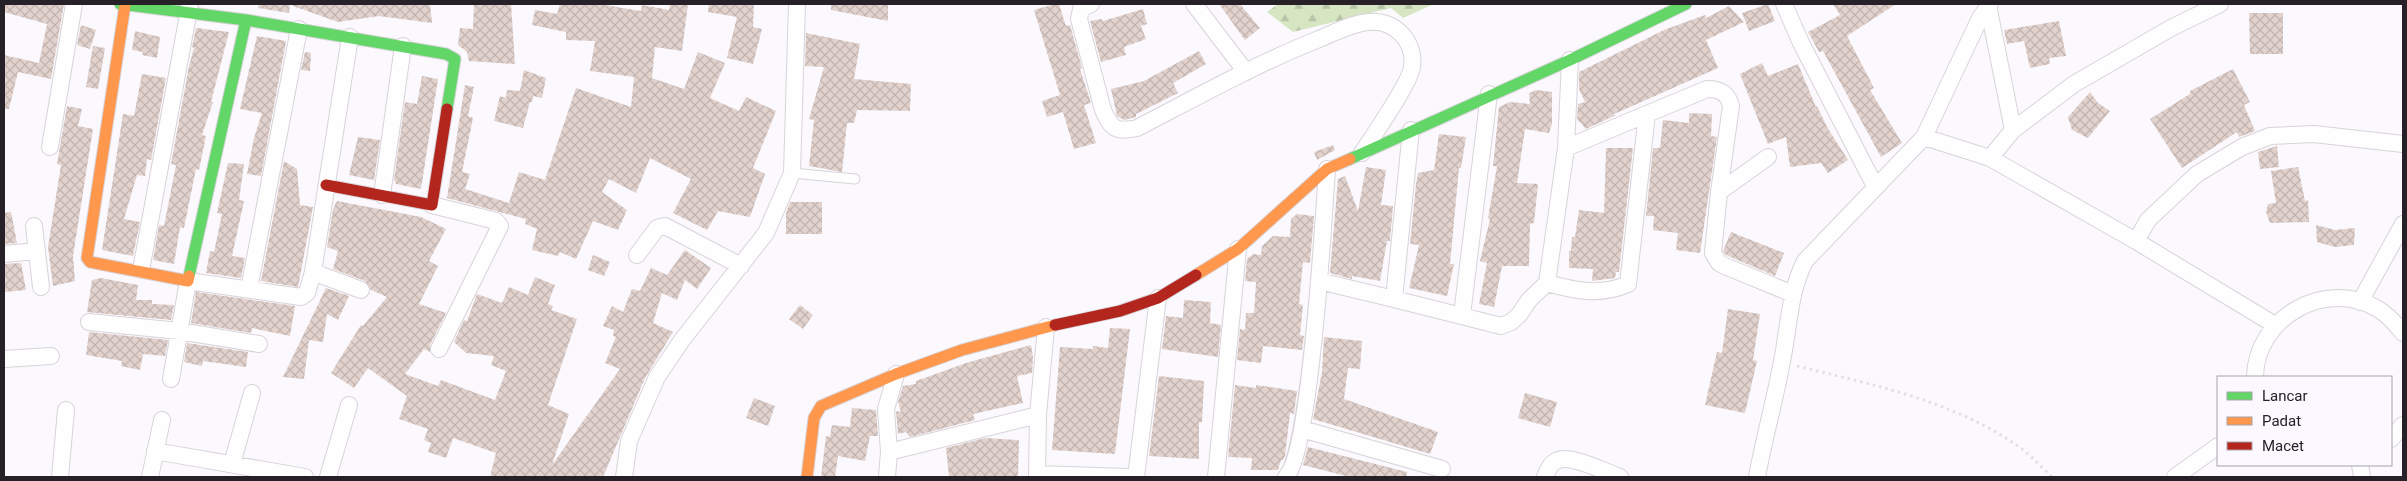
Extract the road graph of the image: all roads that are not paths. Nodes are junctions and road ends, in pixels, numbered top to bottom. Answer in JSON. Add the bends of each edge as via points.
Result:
{"nodes":[{"id":1,"x":74,"y":4,"type":"edge"},
{"id":2,"x":122,"y":4,"type":"edge"},
{"id":3,"x":797,"y":4,"type":"edge"},
{"id":4,"x":1091,"y":4,"type":"edge"},
{"id":5,"x":1194,"y":4,"type":"edge"},
{"id":6,"x":1686,"y":4,"type":"edge"},
{"id":7,"x":1784,"y":4,"type":"edge"},
{"id":8,"x":1989,"y":4,"type":"edge"},
{"id":9,"x":2220,"y":4,"type":"edge"},
{"id":10,"x":189,"y":8,"type":"edge"},
{"id":11,"x":246,"y":20,"type":"junction"},
{"id":12,"x":299,"y":29,"type":"junction"},
{"id":13,"x":350,"y":37,"type":"junction"},
{"id":14,"x":403,"y":46,"type":"junction"},
{"id":15,"x":1570,"y":60,"type":"junction"},
{"id":16,"x":1246,"y":72,"type":"junction"},
{"id":17,"x":1489,"y":94,"type":"junction"},
{"id":18,"x":1647,"y":114,"type":"junction"},
{"id":19,"x":1411,"y":130,"type":"junction"},
{"id":20,"x":2013,"y":130,"type":"junction"},
{"id":21,"x":1924,"y":136,"type":"junction"},
{"id":22,"x":2403,"y":144,"type":"edge"},
{"id":23,"x":50,"y":147,"type":"dead end"},
{"id":24,"x":1566,"y":148,"type":"junction"},
{"id":25,"x":1362,"y":153,"type":"junction"},
{"id":26,"x":1768,"y":157,"type":"dead end"},
{"id":27,"x":1990,"y":158,"type":"junction"},
{"id":28,"x":1327,"y":169,"type":"junction"},
{"id":29,"x":792,"y":173,"type":"junction"},
{"id":30,"x":855,"y":179,"type":"dead end"},
{"id":31,"x":326,"y":185,"type":"junction"},
{"id":32,"x":1875,"y":186,"type":"junction"},
{"id":33,"x":1719,"y":192,"type":"junction"},
{"id":34,"x":382,"y":195,"type":"junction"},
{"id":35,"x":432,"y":204,"type":"junction"},
{"id":36,"x":2403,"y":224,"type":"edge"},
{"id":37,"x":34,"y":226,"type":"dead end"},
{"id":38,"x":2136,"y":241,"type":"junction"},
{"id":39,"x":1238,"y":249,"type":"junction"},
{"id":40,"x":37,"y":251,"type":"junction"},
{"id":41,"x":4,"y":254,"type":"edge"},
{"id":42,"x":637,"y":255,"type":"dead end"},
{"id":43,"x":741,"y":266,"type":"junction"},
{"id":44,"x":140,"y":270,"type":"junction"},
{"id":45,"x":313,"y":272,"type":"junction"},
{"id":46,"x":188,"y":281,"type":"junction"},
{"id":47,"x":1319,"y":281,"type":"junction"},
{"id":48,"x":1547,"y":283,"type":"junction"},
{"id":49,"x":41,"y":287,"type":"dead end"},
{"id":50,"x":249,"y":289,"type":"junction"},
{"id":51,"x":361,"y":290,"type":"dead end"},
{"id":52,"x":1792,"y":294,"type":"junction"},
{"id":53,"x":1158,"y":298,"type":"junction"},
{"id":54,"x":1394,"y":299,"type":"junction"},
{"id":55,"x":2360,"y":302,"type":"junction"},
{"id":56,"x":1462,"y":316,"type":"junction"},
{"id":57,"x":89,"y":322,"type":"dead end"},
{"id":58,"x":2275,"y":326,"type":"junction"},
{"id":59,"x":1046,"y":327,"type":"junction"},
{"id":60,"x":179,"y":331,"type":"junction"},
{"id":61,"x":2403,"y":333,"type":"edge"},
{"id":62,"x":259,"y":344,"type":"dead end"},
{"id":63,"x":439,"y":349,"type":"dead end"},
{"id":64,"x":51,"y":356,"type":"dead end"},
{"id":65,"x":4,"y":359,"type":"edge"},
{"id":66,"x":896,"y":374,"type":"junction"},
{"id":67,"x":2255,"y":376,"type":"edge"},
{"id":68,"x":172,"y":378,"type":"dead end"},
{"id":69,"x":252,"y":393,"type":"dead end"},
{"id":70,"x":350,"y":405,"type":"dead end"},
{"id":71,"x":66,"y":410,"type":"dead end"},
{"id":72,"x":1038,"y":415,"type":"junction"},
{"id":73,"x":162,"y":420,"type":"dead end"},
{"id":74,"x":2403,"y":425,"type":"edge"},
{"id":75,"x":1302,"y":429,"type":"junction"},
{"id":76,"x":2392,"y":438,"type":"edge"},
{"id":77,"x":2217,"y":447,"type":"edge"},
{"id":78,"x":155,"y":451,"type":"junction"},
{"id":79,"x":889,"y":452,"type":"junction"},
{"id":80,"x":232,"y":464,"type":"junction"},
{"id":81,"x":1442,"y":469,"type":"dead end"},
{"id":82,"x":1036,"y":475,"type":"edge"},
{"id":83,"x":60,"y":477,"type":"edge"},
{"id":84,"x":150,"y":477,"type":"edge"},
{"id":85,"x":305,"y":477,"type":"edge"},
{"id":86,"x":328,"y":477,"type":"edge"},
{"id":87,"x":624,"y":477,"type":"edge"},
{"id":88,"x":806,"y":477,"type":"edge"},
{"id":89,"x":887,"y":477,"type":"edge"},
{"id":90,"x":1128,"y":477,"type":"edge"},
{"id":91,"x":1136,"y":477,"type":"edge"},
{"id":92,"x":1216,"y":477,"type":"edge"},
{"id":93,"x":1286,"y":477,"type":"edge"},
{"id":94,"x":1545,"y":477,"type":"edge"},
{"id":95,"x":1620,"y":477,"type":"edge"},
{"id":96,"x":1757,"y":477,"type":"edge"},
{"id":97,"x":2175,"y":477,"type":"edge"}],
"edges":[{"from":1,"to":23,"type":"street"},
{"from":2,"to":10,"type":"street"},
{"from":2,"to":44,"type":"street","via":[[87,258],[90,262]]},
{"from":3,"to":29,"type":"street"},
{"from":4,"to":16,"type":"street","via":[[1081,8],[1079,19],[1103,110],[1114,129],[1137,128]]},
{"from":5,"to":16,"type":"street"},
{"from":6,"to":15,"type":"street"},
{"from":7,"to":32,"type":"street"},
{"from":8,"to":20,"type":"street"},
{"from":8,"to":21,"type":"street"},
{"from":9,"to":20,"type":"street","via":[[2074,84]]},
{"from":10,"to":11,"type":"street"},
{"from":10,"to":44,"type":"street"},
{"from":11,"to":12,"type":"street"},
{"from":11,"to":46,"type":"street"},
{"from":12,"to":13,"type":"street"},
{"from":12,"to":50,"type":"street"},
{"from":13,"to":14,"type":"street"},
{"from":13,"to":31,"type":"street"},
{"from":14,"to":34,"type":"street"},
{"from":14,"to":35,"type":"street","via":[[446,54],[454,59]]},
{"from":15,"to":17,"type":"street"},
{"from":15,"to":24,"type":"street"},
{"from":16,"to":25,"type":"street","via":[[1359,23],[1382,22],[1394,28],[1405,36],[1412,68]]},
{"from":17,"to":19,"type":"street"},
{"from":17,"to":56,"type":"street"},
{"from":18,"to":24,"type":"street"},
{"from":18,"to":33,"type":"street","via":[[1707,90],[1723,92],[1730,106]]},
{"from":18,"to":48,"type":"street","via":[[1628,284],[1610,291],[1580,292]]},
{"from":19,"to":25,"type":"street"},
{"from":19,"to":54,"type":"street"},
{"from":20,"to":27,"type":"street"},
{"from":21,"to":27,"type":"street"},
{"from":21,"to":32,"type":"street"},
{"from":22,"to":38,"type":"street","via":[[2314,134],[2270,136],[2242,146],[2196,174],[2148,220]]},
{"from":24,"to":48,"type":"street"},
{"from":25,"to":28,"type":"street"},
{"from":26,"to":33,"type":"street"},
{"from":27,"to":38,"type":"street"},
{"from":28,"to":39,"type":"street"},
{"from":28,"to":47,"type":"street"},
{"from":29,"to":30,"type":"lane"},
{"from":29,"to":43,"type":"street","via":[[766,233]]},
{"from":31,"to":34,"type":"street"},
{"from":31,"to":45,"type":"street"},
{"from":32,"to":52,"type":"street","via":[[1805,261]]},
{"from":33,"to":52,"type":"street","via":[[1715,258],[1725,266]]},
{"from":34,"to":35,"type":"street"},
{"from":35,"to":63,"type":"street","via":[[496,221],[500,226]]},
{"from":36,"to":55,"type":"street"},
{"from":37,"to":40,"type":"street"},
{"from":38,"to":58,"type":"street"},
{"from":39,"to":53,"type":"street"},
{"from":39,"to":92,"type":"street"},
{"from":40,"to":41,"type":"street"},
{"from":40,"to":49,"type":"street"},
{"from":42,"to":43,"type":"street","via":[[657,228],[666,226]]},
{"from":43,"to":87,"type":"street","via":[[657,377],[629,441]]},
{"from":44,"to":46,"type":"street"},
{"from":45,"to":50,"type":"street","via":[[307,293],[301,297]]},
{"from":45,"to":51,"type":"street"},
{"from":46,"to":50,"type":"street"},
{"from":46,"to":60,"type":"street"},
{"from":47,"to":54,"type":"street"},
{"from":47,"to":75,"type":"street"},
{"from":48,"to":56,"type":"street","via":[[1519,315],[1501,326]]},
{"from":52,"to":96,"type":"street","via":[[1782,362]]},
{"from":53,"to":59,"type":"street","via":[[1120,311]]},
{"from":53,"to":91,"type":"street"},
{"from":54,"to":56,"type":"street"},
{"from":55,"to":58,"type":"street","via":[[2348,298],[2321,299],[2296,309]]},
{"from":55,"to":61,"type":"street","via":[[2378,309]]},
{"from":57,"to":60,"type":"street"},
{"from":58,"to":67,"type":"street","via":[[2261,348]]},
{"from":59,"to":66,"type":"street","via":[[962,350]]},
{"from":59,"to":72,"type":"street"},
{"from":60,"to":62,"type":"street"},
{"from":60,"to":68,"type":"street"},
{"from":64,"to":65,"type":"street"},
{"from":66,"to":79,"type":"street","via":[[886,409]]},
{"from":66,"to":88,"type":"street","via":[[819,409],[814,418]]},
{"from":69,"to":80,"type":"street"},
{"from":70,"to":86,"type":"street"},
{"from":71,"to":83,"type":"street"},
{"from":72,"to":79,"type":"street"},
{"from":72,"to":82,"type":"street"},
{"from":73,"to":78,"type":"street"},
{"from":74,"to":76,"type":"street"},
{"from":75,"to":81,"type":"street"},
{"from":75,"to":93,"type":"street","via":[[1294,464]]},
{"from":77,"to":97,"type":"street"},
{"from":78,"to":80,"type":"street"},
{"from":78,"to":84,"type":"street"},
{"from":79,"to":89,"type":"street"},
{"from":80,"to":85,"type":"street"},
{"from":82,"to":90,"type":"street"},
{"from":94,"to":95,"type":"street","via":[[1556,461],[1569,458]]}]}
